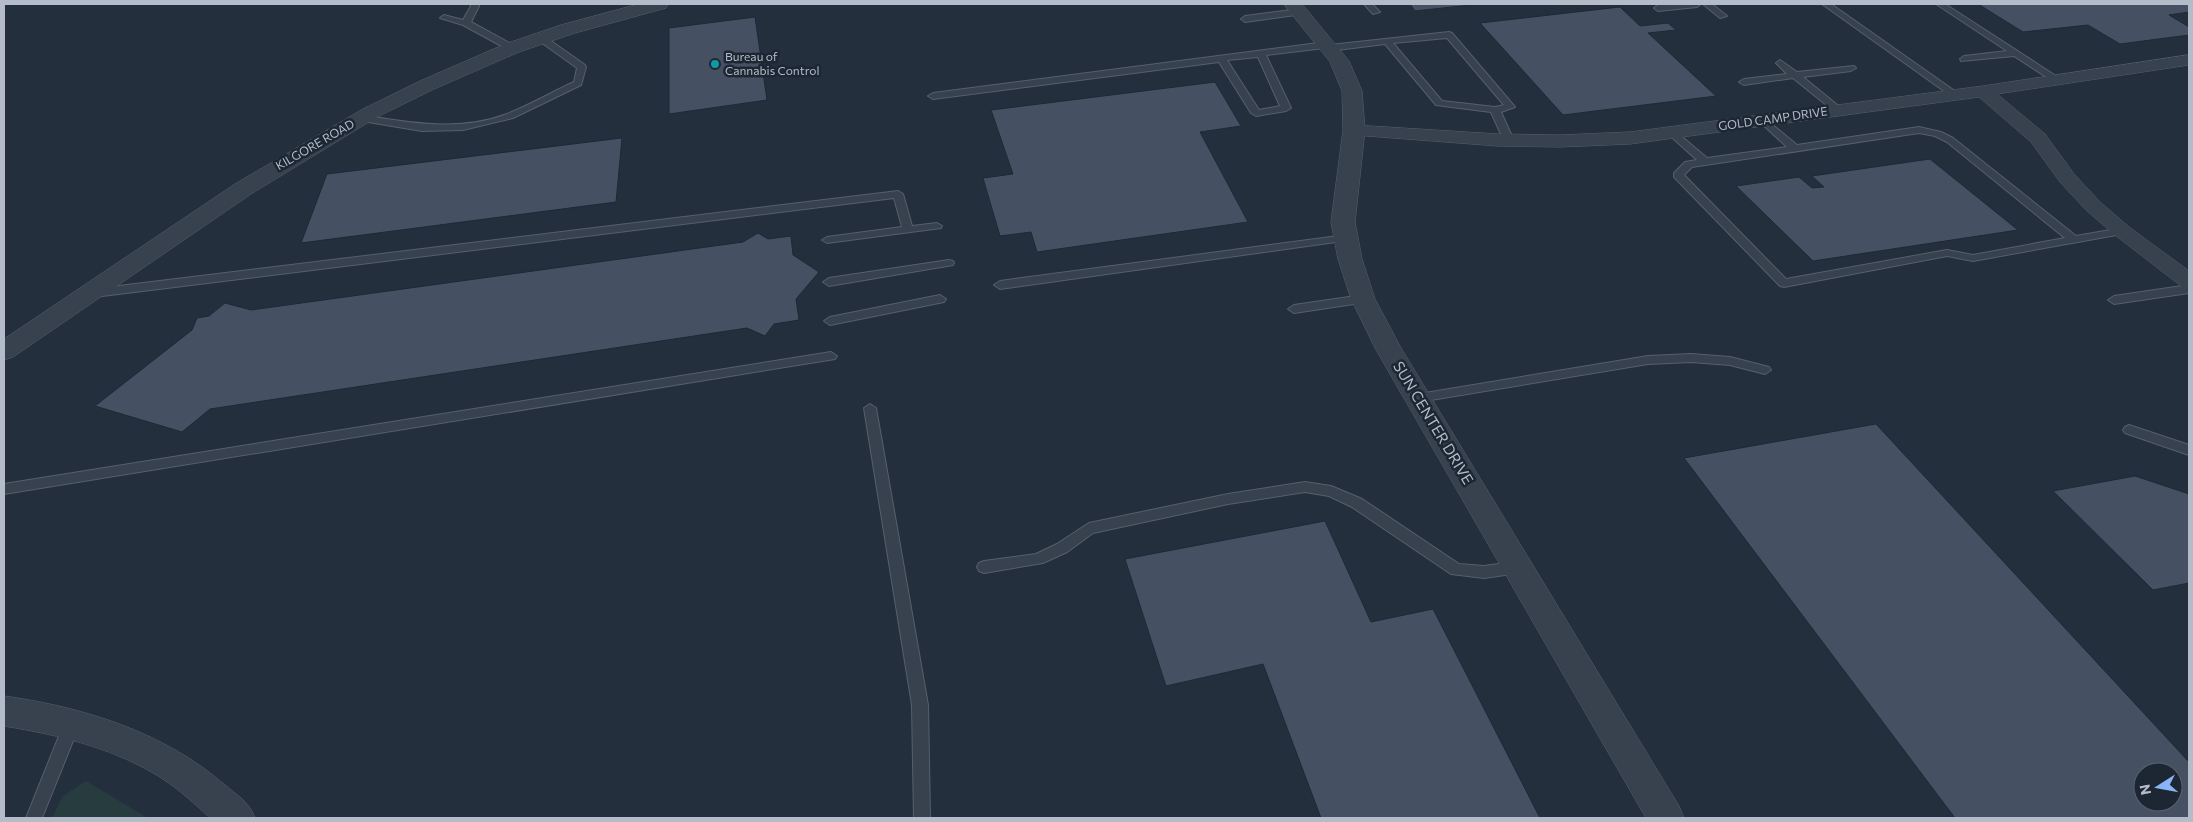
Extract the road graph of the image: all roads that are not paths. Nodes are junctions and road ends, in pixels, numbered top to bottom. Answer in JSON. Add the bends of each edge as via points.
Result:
{"nodes":[{"id":1,"x":474,"y":4,"type":"edge"},
{"id":2,"x":659,"y":4,"type":"edge"},
{"id":3,"x":1368,"y":4,"type":"edge"},
{"id":4,"x":1697,"y":4,"type":"edge"},
{"id":5,"x":1707,"y":4,"type":"edge"},
{"id":6,"x":1826,"y":4,"type":"edge"},
{"id":7,"x":1940,"y":4,"type":"edge"},
{"id":8,"x":1297,"y":8,"type":"edge"},
{"id":9,"x":1658,"y":8,"type":"dead end"},
{"id":10,"x":1376,"y":12,"type":"dead end"},
{"id":11,"x":1723,"y":16,"type":"dead end"},
{"id":12,"x":444,"y":18,"type":"dead end"},
{"id":13,"x":1245,"y":19,"type":"dead end"},
{"id":14,"x":466,"y":23,"type":"junction"},
{"id":15,"x":542,"y":38,"type":"junction"},
{"id":16,"x":1387,"y":41,"type":"junction"},
{"id":17,"x":1327,"y":47,"type":"junction"},
{"id":18,"x":512,"y":48,"type":"junction"},
{"id":19,"x":2015,"y":52,"type":"junction"},
{"id":20,"x":1261,"y":54,"type":"junction"},
{"id":21,"x":1222,"y":59,"type":"junction"},
{"id":22,"x":1964,"y":59,"type":"dead end"},
{"id":23,"x":2189,"y":60,"type":"edge"},
{"id":24,"x":1780,"y":63,"type":"dead end"},
{"id":25,"x":1851,"y":68,"type":"dead end"},
{"id":26,"x":1795,"y":75,"type":"junction"},
{"id":27,"x":2057,"y":80,"type":"junction"},
{"id":28,"x":1744,"y":82,"type":"dead end"},
{"id":29,"x":1983,"y":90,"type":"junction"},
{"id":30,"x":1954,"y":94,"type":"junction"},
{"id":31,"x":933,"y":96,"type":"dead end"},
{"id":32,"x":1495,"y":110,"type":"junction"},
{"id":33,"x":1838,"y":110,"type":"junction"},
{"id":34,"x":362,"y":118,"type":"junction"},
{"id":35,"x":1763,"y":120,"type":"junction"},
{"id":36,"x":1354,"y":130,"type":"junction"},
{"id":37,"x":1671,"y":132,"type":"junction"},
{"id":38,"x":1509,"y":140,"type":"junction"},
{"id":39,"x":1796,"y":149,"type":"junction"},
{"id":40,"x":1705,"y":162,"type":"junction"},
{"id":41,"x":937,"y":226,"type":"dead end"},
{"id":42,"x":908,"y":230,"type":"junction"},
{"id":43,"x":2122,"y":231,"type":"junction"},
{"id":44,"x":1346,"y":238,"type":"junction"},
{"id":45,"x":827,"y":240,"type":"dead end"},
{"id":46,"x":2074,"y":240,"type":"junction"},
{"id":47,"x":949,"y":263,"type":"dead end"},
{"id":48,"x":2189,"y":281,"type":"edge"},
{"id":49,"x":829,"y":282,"type":"dead end"},
{"id":50,"x":1000,"y":285,"type":"dead end"},
{"id":51,"x":2189,"y":289,"type":"edge"},
{"id":52,"x":91,"y":293,"type":"junction"},
{"id":53,"x":1363,"y":299,"type":"junction"},
{"id":54,"x":940,"y":300,"type":"dead end"},
{"id":55,"x":2114,"y":300,"type":"dead end"},
{"id":56,"x":1294,"y":309,"type":"dead end"},
{"id":57,"x":830,"y":321,"type":"dead end"},
{"id":58,"x":4,"y":351,"type":"edge"},
{"id":59,"x":832,"y":356,"type":"dead end"},
{"id":60,"x":1765,"y":370,"type":"dead end"},
{"id":61,"x":1419,"y":398,"type":"junction"},
{"id":62,"x":870,"y":408,"type":"dead end"},
{"id":63,"x":2129,"y":430,"type":"dead end"},
{"id":64,"x":2189,"y":450,"type":"edge"},
{"id":65,"x":4,"y":489,"type":"edge"},
{"id":66,"x":984,"y":567,"type":"dead end"},
{"id":67,"x":1519,"y":567,"type":"junction"},
{"id":68,"x":4,"y":711,"type":"edge"},
{"id":69,"x":71,"y":726,"type":"junction"},
{"id":70,"x":34,"y":818,"type":"edge"},
{"id":71,"x":237,"y":818,"type":"edge"},
{"id":72,"x":922,"y":818,"type":"edge"},
{"id":73,"x":1666,"y":818,"type":"edge"}],
"edges":[{"from":1,"to":14,"type":"lane"},
{"from":2,"to":15,"type":"street","name":"KILGORE ROAD"},
{"from":3,"to":10,"type":"lane"},
{"from":4,"to":9,"type":"lane"},
{"from":5,"to":11,"type":"lane"},
{"from":6,"to":30,"type":"lane"},
{"from":7,"to":19,"type":"lane"},
{"from":8,"to":13,"type":"lane"},
{"from":8,"to":17,"type":"street","name":"SUN CENTER DRIVE"},
{"from":12,"to":14,"type":"lane"},
{"from":14,"to":18,"type":"lane"},
{"from":15,"to":18,"type":"street","name":"KILGORE ROAD"},
{"from":15,"to":34,"type":"lane","via":[[582,67],[578,83],[510,116],[463,127],[422,128]]},
{"from":16,"to":17,"type":"lane"},
{"from":16,"to":32,"type":"lane","via":[[1439,103]]},
{"from":16,"to":32,"type":"lane","via":[[1448,35],[1510,107]]},
{"from":17,"to":20,"type":"lane"},
{"from":17,"to":36,"type":"street","name":"SUN CENTER DRIVE","via":[[1339,61],[1352,91]]},
{"from":18,"to":34,"type":"street","name":"KILGORE ROAD"},
{"from":19,"to":22,"type":"lane"},
{"from":19,"to":27,"type":"lane"},
{"from":20,"to":21,"type":"lane"},
{"from":20,"to":21,"type":"lane","via":[[1286,108],[1256,113]]},
{"from":21,"to":31,"type":"lane"},
{"from":23,"to":27,"type":"street","name":"GOLD CAMP DRIVE"},
{"from":24,"to":26,"type":"lane"},
{"from":25,"to":26,"type":"lane"},
{"from":26,"to":28,"type":"lane"},
{"from":26,"to":33,"type":"lane"},
{"from":27,"to":29,"type":"street","name":"GOLD CAMP DRIVE"},
{"from":29,"to":30,"type":"street","name":"GOLD CAMP DRIVE"},
{"from":29,"to":43,"type":"street","via":[[2031,131],[2079,192]]},
{"from":30,"to":33,"type":"street","name":"GOLD CAMP DRIVE"},
{"from":32,"to":38,"type":"lane"},
{"from":33,"to":35,"type":"street","name":"GOLD CAMP DRIVE"},
{"from":34,"to":52,"type":"street","name":"KILGORE ROAD","via":[[243,189]]},
{"from":35,"to":37,"type":"street","name":"GOLD CAMP DRIVE"},
{"from":35,"to":39,"type":"lane"},
{"from":36,"to":38,"type":"street","name":"GOLD CAMP DRIVE"},
{"from":36,"to":44,"type":"street","name":"SUN CENTER DRIVE","via":[[1343,222]]},
{"from":37,"to":38,"type":"street","name":"GOLD CAMP DRIVE","via":[[1630,138]]},
{"from":37,"to":40,"type":"lane"},
{"from":39,"to":40,"type":"lane"},
{"from":39,"to":46,"type":"lane","via":[[1919,130],[1938,134],[1950,140]]},
{"from":40,"to":46,"type":"lane","via":[[1689,164],[1678,174],[1784,283],[1947,254],[1973,258]]},
{"from":41,"to":42,"type":"lane"},
{"from":42,"to":45,"type":"lane"},
{"from":42,"to":52,"type":"lane","via":[[898,194]]},
{"from":43,"to":46,"type":"lane"},
{"from":43,"to":48,"type":"street"},
{"from":44,"to":50,"type":"lane"},
{"from":44,"to":53,"type":"street","name":"SUN CENTER DRIVE"},
{"from":47,"to":49,"type":"lane"},
{"from":51,"to":55,"type":"lane"},
{"from":52,"to":58,"type":"street","name":"KILGORE ROAD"},
{"from":53,"to":56,"type":"lane"},
{"from":53,"to":61,"type":"street","name":"SUN CENTER DRIVE"},
{"from":54,"to":57,"type":"lane"},
{"from":59,"to":65,"type":"lane"},
{"from":60,"to":61,"type":"lane","via":[[1730,361],[1690,358],[1648,360]]},
{"from":61,"to":67,"type":"street","name":"SUN CENTER DRIVE"},
{"from":62,"to":72,"type":"lane","via":[[920,705]]},
{"from":63,"to":64,"type":"lane"},
{"from":66,"to":67,"type":"lane","via":[[1038,559],[1062,548],[1089,528],[1228,499],[1305,487],[1331,491],[1357,503],[1456,570],[1484,572]]},
{"from":67,"to":73,"type":"street","name":"SUN CENTER DRIVE"},
{"from":68,"to":69,"type":"street"},
{"from":69,"to":70,"type":"lane"},
{"from":69,"to":71,"type":"street","via":[[114,737],[172,766]]}]}
